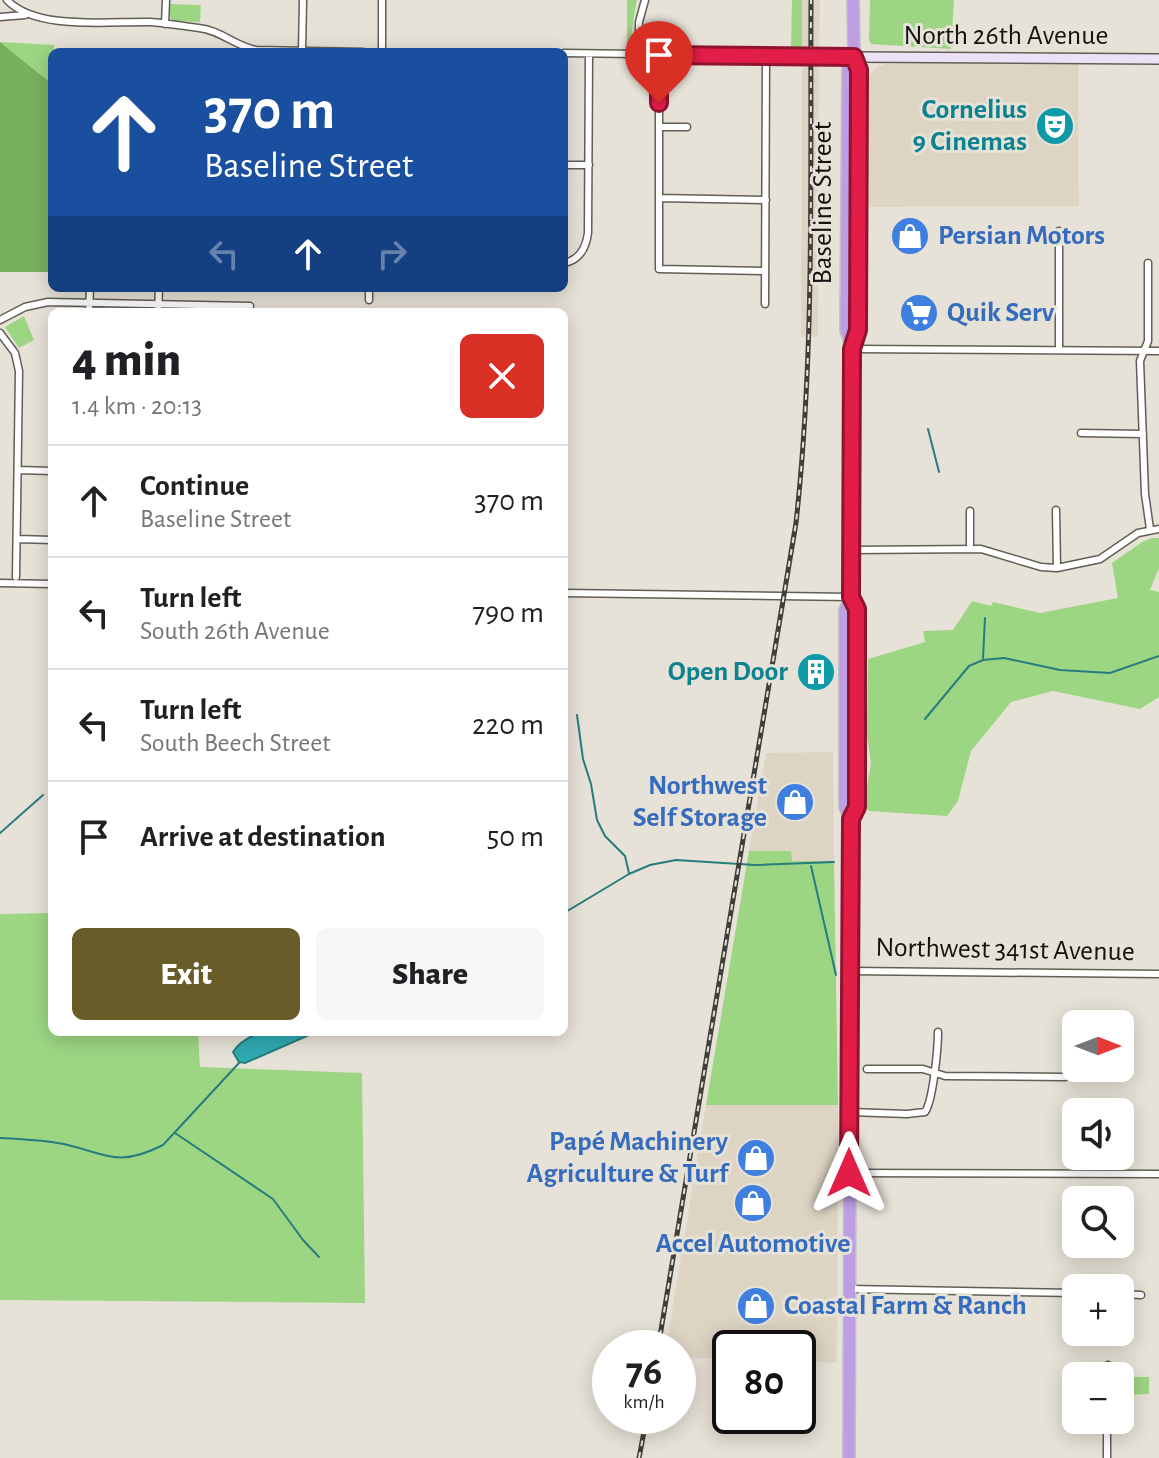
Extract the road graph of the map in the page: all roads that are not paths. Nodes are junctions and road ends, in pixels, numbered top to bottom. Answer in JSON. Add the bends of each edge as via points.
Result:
{"nodes":[{"id":1,"x":6,"y":0,"type":"edge"},
{"id":2,"x":166,"y":0,"type":"edge"},
{"id":3,"x":303,"y":0,"type":"edge"},
{"id":4,"x":382,"y":0,"type":"edge"},
{"id":5,"x":645,"y":0,"type":"edge"},
{"id":6,"x":853,"y":0,"type":"edge"},
{"id":7,"x":29,"y":14,"type":"junction"},
{"id":8,"x":0,"y":16,"type":"edge"},
{"id":9,"x":165,"y":24,"type":"junction"},
{"id":10,"x":246,"y":48,"type":"edge"},
{"id":11,"x":302,"y":48,"type":"edge"},
{"id":12,"x":382,"y":48,"type":"edge"},
{"id":13,"x":568,"y":53,"type":"edge"},
{"id":14,"x":589,"y":54,"type":"junction"},
{"id":15,"x":639,"y":54,"type":"junction"},
{"id":16,"x":659,"y":55,"type":"junction"},
{"id":17,"x":766,"y":56,"type":"junction"},
{"id":18,"x":854,"y":57,"type":"junction"},
{"id":19,"x":1159,"y":59,"type":"edge"},
{"id":20,"x":659,"y":127,"type":"junction"},
{"id":21,"x":687,"y":127,"type":"dead end"},
{"id":22,"x":568,"y":165,"type":"edge"},
{"id":23,"x":589,"y":165,"type":"junction"},
{"id":24,"x":659,"y":198,"type":"junction"},
{"id":25,"x":766,"y":200,"type":"junction"},
{"id":26,"x":1059,"y":231,"type":"dead end"},
{"id":27,"x":568,"y":261,"type":"edge"},
{"id":28,"x":1148,"y":263,"type":"dead end"},
{"id":29,"x":765,"y":271,"type":"junction"},
{"id":30,"x":90,"y":292,"type":"edge"},
{"id":31,"x":369,"y":292,"type":"edge"},
{"id":32,"x":369,"y":300,"type":"dead end"},
{"id":33,"x":89,"y":303,"type":"junction"},
{"id":34,"x":765,"y":304,"type":"dead end"},
{"id":35,"x":250,"y":306,"type":"dead end"},
{"id":36,"x":89,"y":308,"type":"edge"},
{"id":37,"x":158,"y":308,"type":"edge"},
{"id":38,"x":235,"y":308,"type":"edge"},
{"id":39,"x":0,"y":320,"type":"edge"},
{"id":40,"x":0,"y":333,"type":"edge"},
{"id":41,"x":852,"y":349,"type":"junction"},
{"id":42,"x":1059,"y":350,"type":"junction"},
{"id":43,"x":1143,"y":351,"type":"junction"},
{"id":44,"x":1159,"y":351,"type":"edge"},
{"id":45,"x":1081,"y":433,"type":"dead end"},
{"id":46,"x":1143,"y":434,"type":"junction"},
{"id":47,"x":18,"y":470,"type":"junction"},
{"id":48,"x":48,"y":471,"type":"edge"},
{"id":49,"x":1056,"y":510,"type":"dead end"},
{"id":50,"x":970,"y":511,"type":"dead end"},
{"id":51,"x":1150,"y":529,"type":"junction"},
{"id":52,"x":1159,"y":529,"type":"edge"},
{"id":53,"x":17,"y":539,"type":"junction"},
{"id":54,"x":48,"y":540,"type":"edge"},
{"id":55,"x":970,"y":548,"type":"junction"},
{"id":56,"x":851,"y":550,"type":"junction"},
{"id":57,"x":1057,"y":568,"type":"junction"},
{"id":58,"x":16,"y":577,"type":"dead end"},
{"id":59,"x":0,"y":583,"type":"edge"},
{"id":60,"x":48,"y":584,"type":"edge"},
{"id":61,"x":568,"y":593,"type":"edge"},
{"id":62,"x":851,"y":597,"type":"junction"},
{"id":63,"x":850,"y":971,"type":"junction"},
{"id":64,"x":1159,"y":974,"type":"edge"},
{"id":65,"x":938,"y":1032,"type":"dead end"},
{"id":66,"x":867,"y":1069,"type":"dead end"},
{"id":67,"x":934,"y":1073,"type":"junction"},
{"id":68,"x":1062,"y":1077,"type":"edge"},
{"id":69,"x":850,"y":1112,"type":"junction"},
{"id":70,"x":849,"y":1173,"type":"junction"},
{"id":71,"x":1159,"y":1174,"type":"edge"},
{"id":72,"x":849,"y":1289,"type":"junction"},
{"id":73,"x":1062,"y":1293,"type":"edge"},
{"id":74,"x":1134,"y":1295,"type":"edge"},
{"id":75,"x":1141,"y":1295,"type":"dead end"},
{"id":76,"x":1107,"y":1434,"type":"edge"},
{"id":77,"x":849,"y":1458,"type":"edge"},
{"id":78,"x":1107,"y":1458,"type":"edge"}],
"edges":[{"from":1,"to":7,"type":"street"},
{"from":1,"to":8,"type":"street"},
{"from":2,"to":9,"type":"street"},
{"from":3,"to":11,"type":"street"},
{"from":4,"to":12,"type":"street"},
{"from":5,"to":15,"type":"street"},
{"from":6,"to":18,"type":"highway","name":"Baseline Street"},
{"from":7,"to":8,"type":"street"},
{"from":7,"to":9,"type":"street"},
{"from":9,"to":10,"type":"street","via":[[210,29]]},
{"from":13,"to":14,"type":"street"},
{"from":14,"to":15,"type":"street"},
{"from":14,"to":23,"type":"street"},
{"from":15,"to":16,"type":"street"},
{"from":16,"to":17,"type":"street"},
{"from":16,"to":20,"type":"street"},
{"from":17,"to":18,"type":"street"},
{"from":17,"to":25,"type":"street"},
{"from":18,"to":19,"type":"street","name":"North 26th Avenue"},
{"from":18,"to":41,"type":"highway","name":"Baseline Street","via":[[848,69],[847,114],[846,330]]},
{"from":20,"to":21,"type":"street"},
{"from":20,"to":24,"type":"street"},
{"from":22,"to":23,"type":"street"},
{"from":23,"to":27,"type":"street","via":[[586,245]]},
{"from":24,"to":25,"type":"street"},
{"from":24,"to":29,"type":"street","via":[[659,269]]},
{"from":25,"to":29,"type":"street"},
{"from":26,"to":42,"type":"street"},
{"from":28,"to":43,"type":"street","via":[[1148,341]]},
{"from":29,"to":34,"type":"street"},
{"from":30,"to":33,"type":"street"},
{"from":31,"to":32,"type":"street"},
{"from":33,"to":36,"type":"street"},
{"from":33,"to":37,"type":"street"},
{"from":33,"to":39,"type":"street","via":[[41,303]]},
{"from":35,"to":38,"type":"street"},
{"from":40,"to":47,"type":"street","via":[[15,353],[19,371]]},
{"from":41,"to":42,"type":"street"},
{"from":41,"to":56,"type":"highway","name":"Baseline Street"},
{"from":42,"to":43,"type":"street"},
{"from":43,"to":44,"type":"street"},
{"from":43,"to":46,"type":"street"},
{"from":45,"to":46,"type":"street"},
{"from":46,"to":51,"type":"street"},
{"from":47,"to":48,"type":"street"},
{"from":47,"to":53,"type":"street"},
{"from":49,"to":57,"type":"street"},
{"from":50,"to":55,"type":"street"},
{"from":51,"to":52,"type":"street"},
{"from":51,"to":57,"type":"street","via":[[1100,559]]},
{"from":53,"to":54,"type":"street"},
{"from":53,"to":58,"type":"street"},
{"from":55,"to":56,"type":"street"},
{"from":55,"to":57,"type":"street"},
{"from":56,"to":62,"type":"highway","name":"Baseline Street"},
{"from":59,"to":60,"type":"street"},
{"from":61,"to":62,"type":"street"},
{"from":62,"to":63,"type":"highway","name":"Baseline Street","via":[[857,609],[857,807],[851,819]]},
{"from":63,"to":64,"type":"street","name":"Northwest 341st Avenue"},
{"from":63,"to":69,"type":"highway","name":"Baseline Street"},
{"from":65,"to":67,"type":"street"},
{"from":66,"to":67,"type":"street"},
{"from":67,"to":68,"type":"street"},
{"from":67,"to":69,"type":"street","via":[[925,1112]]},
{"from":69,"to":70,"type":"highway","name":"Baseline Street"},
{"from":70,"to":71,"type":"street"},
{"from":70,"to":72,"type":"highway","name":"Baseline Street"},
{"from":72,"to":73,"type":"street"},
{"from":72,"to":77,"type":"highway","name":"Baseline Street"},
{"from":74,"to":75,"type":"street"},
{"from":76,"to":78,"type":"street"}]}
